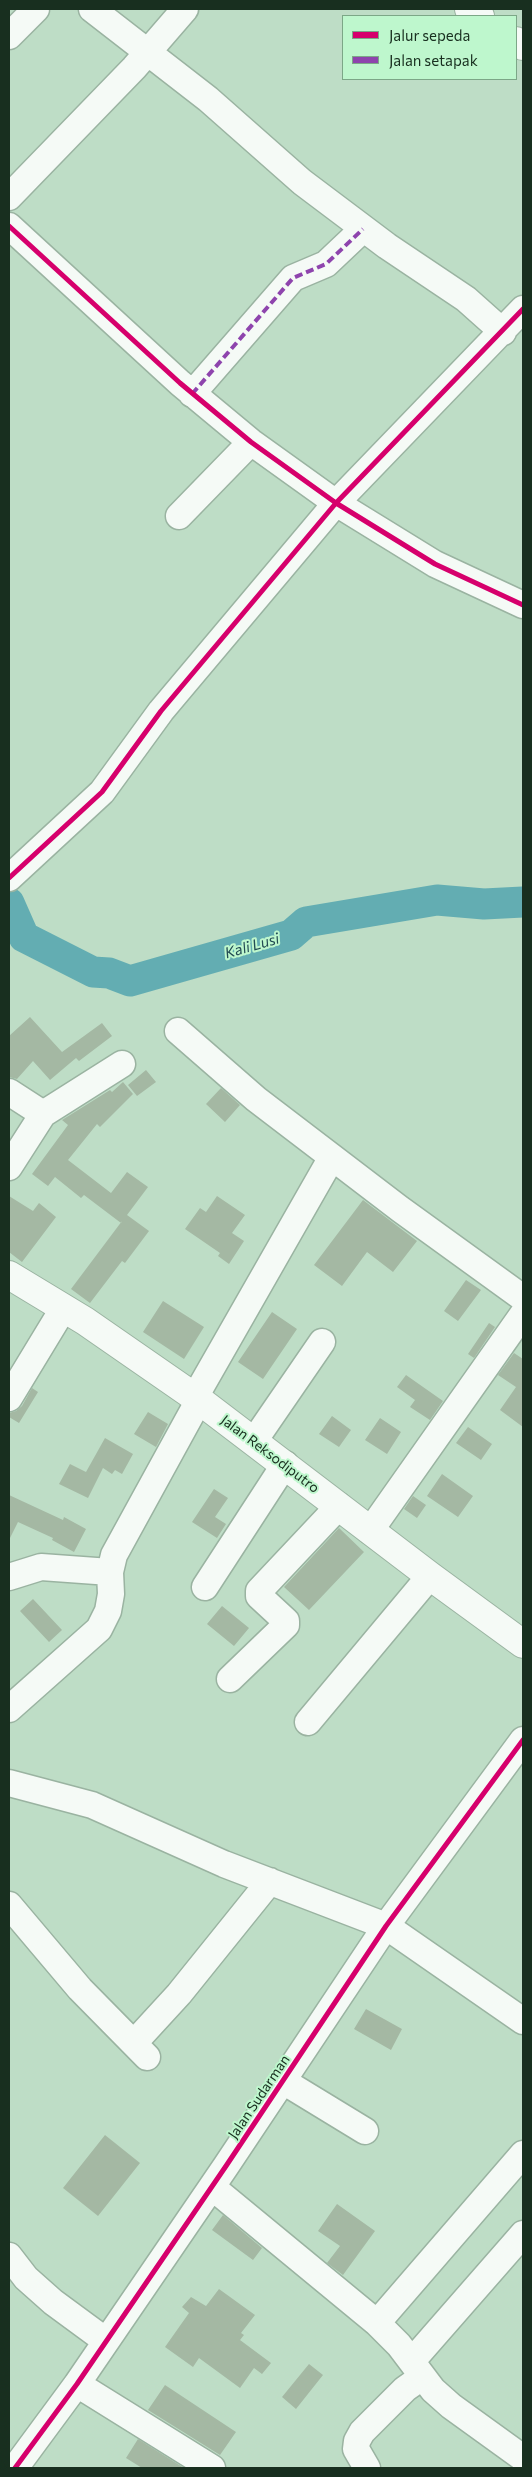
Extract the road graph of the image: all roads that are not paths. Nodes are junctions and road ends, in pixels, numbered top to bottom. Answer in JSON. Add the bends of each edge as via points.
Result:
{"nodes":[{"id":1,"x":36,"y":9,"type":"edge"},
{"id":2,"x":92,"y":9,"type":"edge"},
{"id":3,"x":184,"y":9,"type":"edge"},
{"id":4,"x":9,"y":36,"type":"edge"},
{"id":5,"x":148,"y":52,"type":"junction"},
{"id":6,"x":9,"y":197,"type":"edge"},
{"id":7,"x":9,"y":226,"type":"edge"},
{"id":8,"x":363,"y":228,"type":"junction"},
{"id":9,"x":523,"y":309,"type":"edge"},
{"id":10,"x":504,"y":332,"type":"junction"},
{"id":11,"x":192,"y":394,"type":"junction"},
{"id":12,"x":251,"y":442,"type":"junction"},
{"id":13,"x":336,"y":503,"type":"junction"},
{"id":14,"x":179,"y":516,"type":"dead end"},
{"id":15,"x":523,"y":604,"type":"edge"},
{"id":16,"x":9,"y":878,"type":"edge"},
{"id":17,"x":178,"y":1031,"type":"dead end"},
{"id":18,"x":122,"y":1064,"type":"dead end"},
{"id":19,"x":9,"y":1092,"type":"edge"},
{"id":20,"x":43,"y":1114,"type":"junction"},
{"id":21,"x":332,"y":1157,"type":"junction"},
{"id":22,"x":9,"y":1167,"type":"edge"},
{"id":23,"x":9,"y":1274,"type":"edge"},
{"id":24,"x":523,"y":1298,"type":"edge"},
{"id":25,"x":63,"y":1309,"type":"junction"},
{"id":26,"x":523,"y":1314,"type":"edge"},
{"id":27,"x":322,"y":1342,"type":"dead end"},
{"id":28,"x":9,"y":1398,"type":"edge"},
{"id":29,"x":197,"y":1399,"type":"junction"},
{"id":30,"x":254,"y":1441,"type":"junction"},
{"id":31,"x":285,"y":1464,"type":"junction"},
{"id":32,"x":339,"y":1506,"type":"junction"},
{"id":33,"x":370,"y":1531,"type":"junction"},
{"id":34,"x":110,"y":1572,"type":"junction"},
{"id":35,"x":430,"y":1576,"type":"junction"},
{"id":36,"x":9,"y":1577,"type":"edge"},
{"id":37,"x":205,"y":1587,"type":"dead end"},
{"id":38,"x":523,"y":1644,"type":"edge"},
{"id":39,"x":230,"y":1679,"type":"dead end"},
{"id":40,"x":9,"y":1709,"type":"edge"},
{"id":41,"x":308,"y":1722,"type":"dead end"},
{"id":42,"x":523,"y":1740,"type":"edge"},
{"id":43,"x":9,"y":1783,"type":"edge"},
{"id":44,"x":270,"y":1881,"type":"junction"},
{"id":45,"x":9,"y":1906,"type":"edge"},
{"id":46,"x":386,"y":1926,"type":"junction"},
{"id":47,"x":523,"y":2021,"type":"edge"},
{"id":48,"x":283,"y":2081,"type":"junction"},
{"id":49,"x":365,"y":2131,"type":"dead end"},
{"id":50,"x":523,"y":2154,"type":"edge"},
{"id":51,"x":212,"y":2187,"type":"junction"},
{"id":52,"x":523,"y":2234,"type":"edge"},
{"id":53,"x":9,"y":2256,"type":"edge"},
{"id":54,"x":377,"y":2323,"type":"junction"},
{"id":55,"x":106,"y":2341,"type":"junction"},
{"id":56,"x":417,"y":2369,"type":"junction"},
{"id":57,"x":77,"y":2384,"type":"junction"},
{"id":58,"x":523,"y":2458,"type":"edge"},
{"id":59,"x":15,"y":2468,"type":"edge"},
{"id":60,"x":212,"y":2468,"type":"edge"},
{"id":61,"x":367,"y":2468,"type":"edge"}],
"edges":[{"from":1,"to":4,"type":"street"},
{"from":2,"to":5,"type":"street"},
{"from":3,"to":5,"type":"street"},
{"from":5,"to":6,"type":"street"},
{"from":5,"to":8,"type":"street","via":[[208,99],[302,182]]},
{"from":7,"to":11,"type":"street"},
{"from":8,"to":10,"type":"street","via":[[466,298]]},
{"from":8,"to":11,"type":"street","via":[[326,264],[293,278]]},
{"from":9,"to":10,"type":"street"},
{"from":10,"to":13,"type":"street"},
{"from":11,"to":12,"type":"street"},
{"from":12,"to":13,"type":"street"},
{"from":12,"to":14,"type":"street"},
{"from":13,"to":15,"type":"street","via":[[435,564]]},
{"from":13,"to":16,"type":"street","via":[[161,711],[102,792]]},
{"from":17,"to":21,"type":"street","via":[[256,1099]]},
{"from":18,"to":20,"type":"street"},
{"from":19,"to":20,"type":"street"},
{"from":20,"to":22,"type":"street"},
{"from":21,"to":24,"type":"street"},
{"from":21,"to":29,"type":"street"},
{"from":23,"to":25,"type":"main road","name":"Jalan Reksodiputro"},
{"from":25,"to":28,"type":"street"},
{"from":25,"to":29,"type":"main road","name":"Jalan Reksodiputro"},
{"from":26,"to":33,"type":"street"},
{"from":27,"to":30,"type":"street"},
{"from":29,"to":30,"type":"main road","name":"Jalan Reksodiputro"},
{"from":29,"to":34,"type":"street","via":[[121,1538]]},
{"from":30,"to":31,"type":"main road","name":"Jalan Reksodiputro"},
{"from":31,"to":32,"type":"main road","name":"Jalan Reksodiputro"},
{"from":31,"to":37,"type":"street"},
{"from":32,"to":33,"type":"main road","name":"Jalan Reksodiputro"},
{"from":32,"to":39,"type":"street","via":[[259,1591],[259,1596],[286,1624]]},
{"from":33,"to":35,"type":"main road","name":"Jalan Reksodiputro"},
{"from":34,"to":36,"type":"street","via":[[41,1568]]},
{"from":34,"to":40,"type":"street","via":[[108,1612],[99,1629]]},
{"from":35,"to":38,"type":"main road","name":"Jalan Reksodiputro"},
{"from":35,"to":41,"type":"street"},
{"from":42,"to":46,"type":"street","name":"Jalan Sudarman"},
{"from":43,"to":44,"type":"street","via":[[92,1805]]},
{"from":44,"to":45,"type":"street","via":[[179,1994],[141,2050],[80,1989]]},
{"from":44,"to":46,"type":"street"},
{"from":46,"to":47,"type":"street"},
{"from":46,"to":48,"type":"street","name":"Jalan Sudarman"},
{"from":48,"to":49,"type":"street"},
{"from":48,"to":51,"type":"street","name":"Jalan Sudarman"},
{"from":50,"to":54,"type":"street"},
{"from":51,"to":54,"type":"street"},
{"from":51,"to":55,"type":"street","name":"Jalan Sudarman"},
{"from":52,"to":56,"type":"street"},
{"from":53,"to":55,"type":"street","via":[[26,2278],[53,2302]]},
{"from":54,"to":56,"type":"street"},
{"from":55,"to":57,"type":"street","name":"Jalan Sudarman"},
{"from":56,"to":58,"type":"street","via":[[451,2406]]},
{"from":56,"to":61,"type":"street","via":[[405,2389],[357,2441],[356,2449]]},
{"from":57,"to":59,"type":"street","name":"Jalan Sudarman"},
{"from":57,"to":60,"type":"street"}]}
